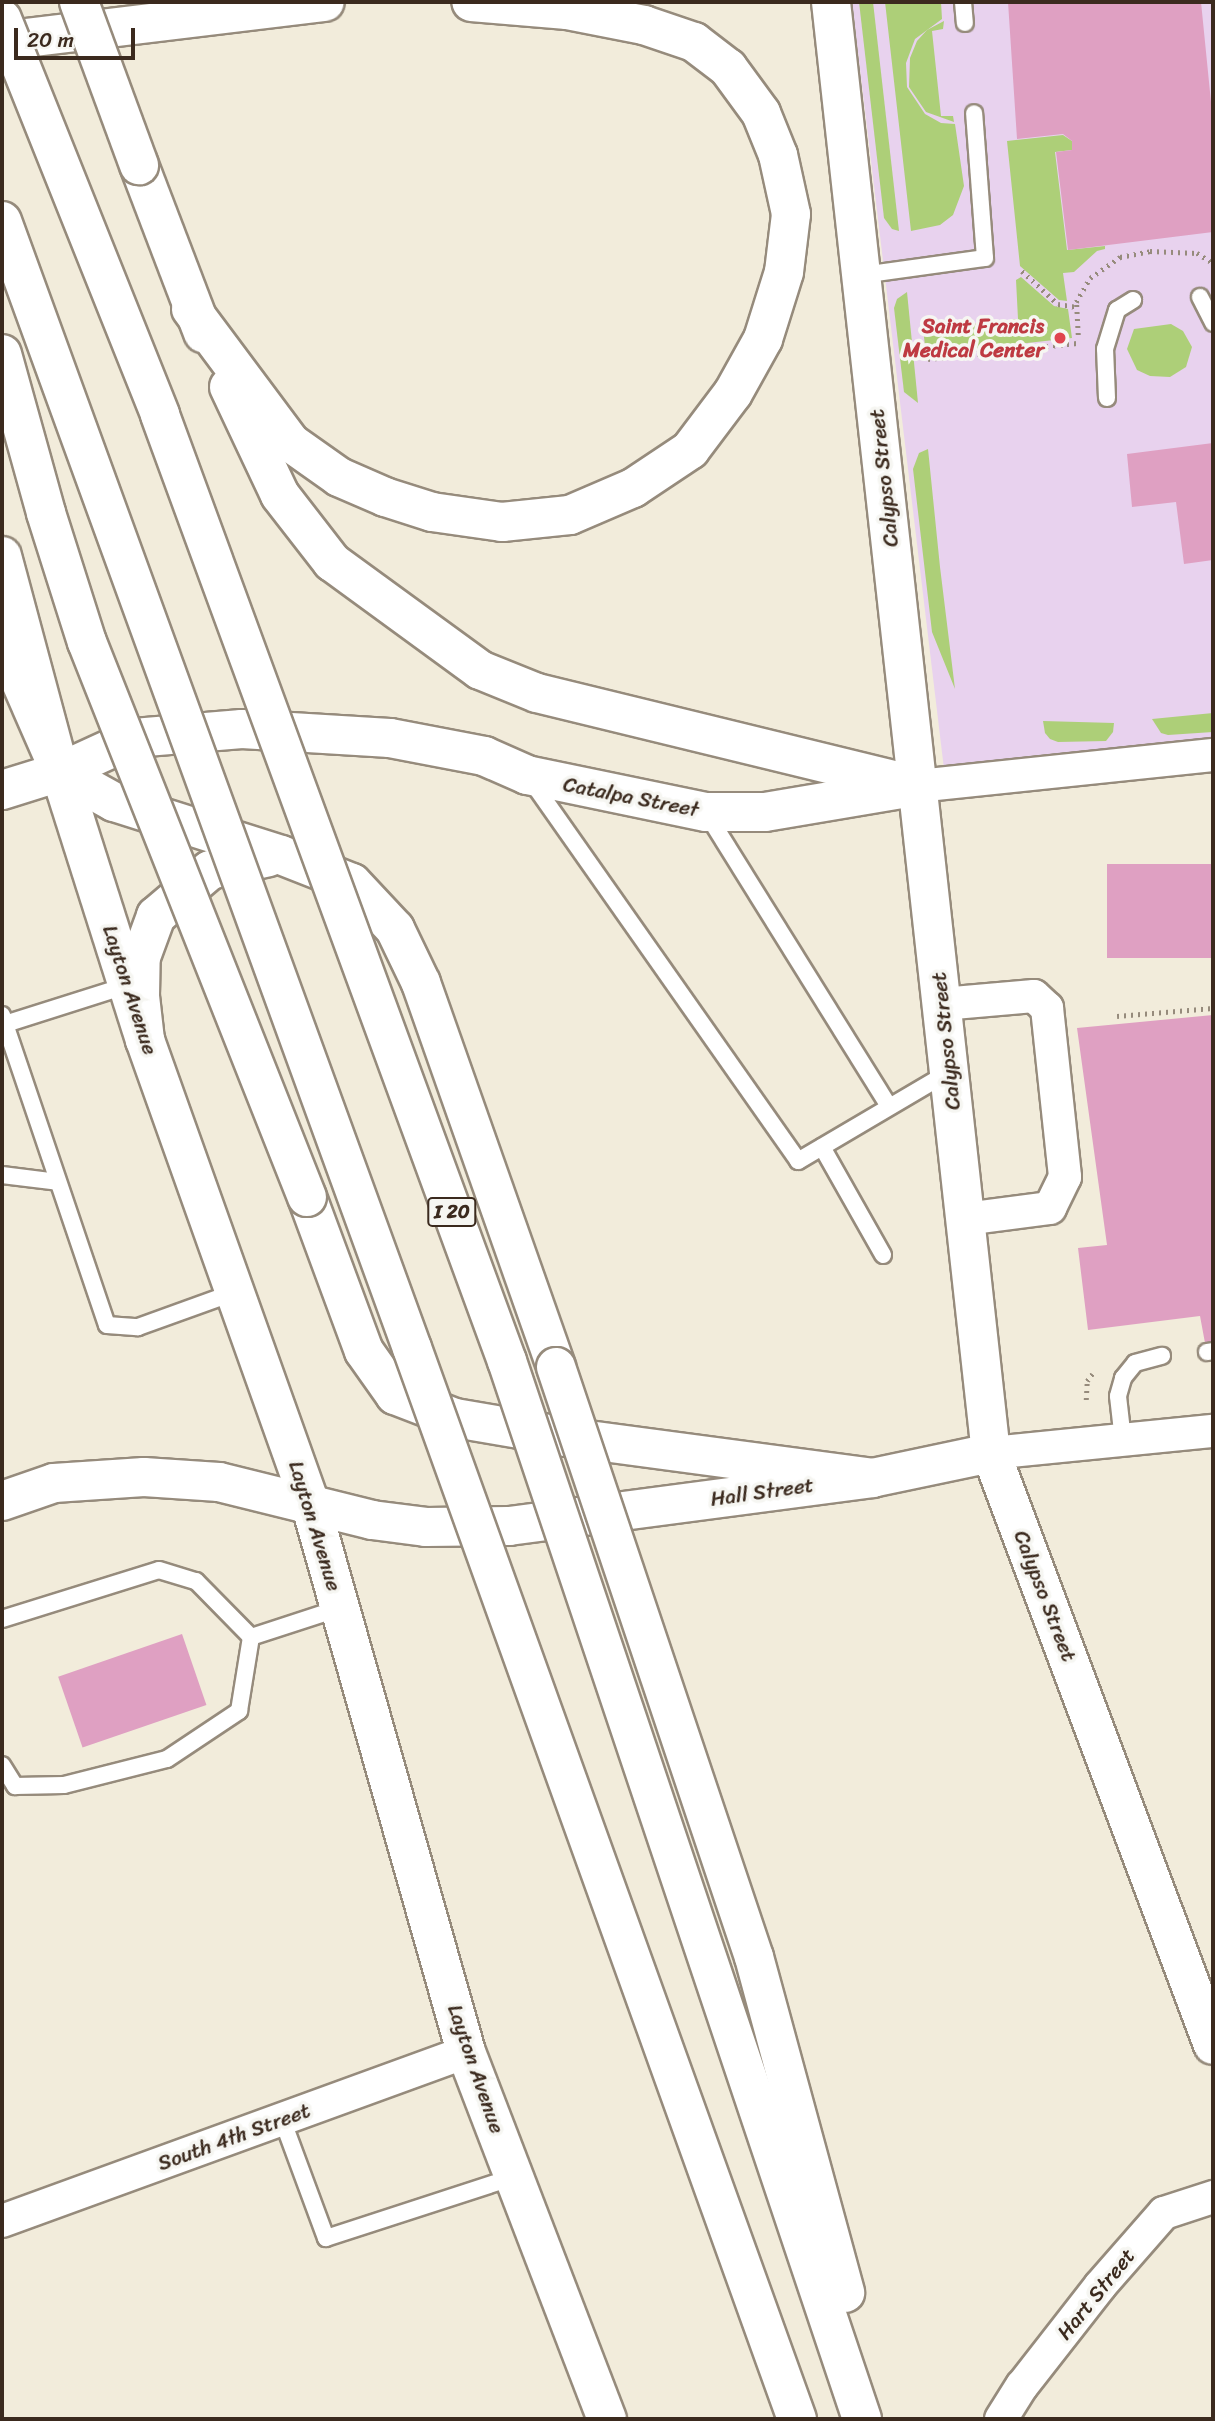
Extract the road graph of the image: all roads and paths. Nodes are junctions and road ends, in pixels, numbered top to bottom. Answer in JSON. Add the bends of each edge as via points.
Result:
{"nodes":[{"id":1,"x":79,"y":2,"type":"edge"},
{"id":2,"x":325,"y":2,"type":"edge"},
{"id":3,"x":471,"y":2,"type":"edge"},
{"id":4,"x":831,"y":2,"type":"edge"},
{"id":5,"x":963,"y":2,"type":"edge"},
{"id":6,"x":170,"y":11,"type":"edge"},
{"id":7,"x":2,"y":19,"type":"edge"},
{"id":8,"x":965,"y":23,"type":"dead end"},
{"id":9,"x":2,"y":41,"type":"edge"},
{"id":10,"x":974,"y":113,"type":"dead end"},
{"id":11,"x":2,"y":221,"type":"edge"},
{"id":12,"x":1213,"y":263,"type":"edge"},
{"id":13,"x":1022,"y":271,"type":"dead end"},
{"id":14,"x":862,"y":275,"type":"junction"},
{"id":15,"x":1200,"y":297,"type":"dead end"},
{"id":16,"x":1133,"y":300,"type":"dead end"},
{"id":17,"x":1077,"y":307,"type":"junction"},
{"id":18,"x":191,"y":309,"type":"junction"},
{"id":19,"x":1213,"y":323,"type":"edge"},
{"id":20,"x":2,"y":354,"type":"edge"},
{"id":21,"x":928,"y":359,"type":"dead end"},
{"id":22,"x":1107,"y":398,"type":"dead end"},
{"id":23,"x":2,"y":556,"type":"edge"},
{"id":24,"x":2,"y":639,"type":"edge"},
{"id":25,"x":1213,"y":754,"type":"edge"},
{"id":26,"x":60,"y":772,"type":"junction"},
{"id":27,"x":527,"y":775,"type":"junction"},
{"id":28,"x":918,"y":786,"type":"junction"},
{"id":29,"x":2,"y":790,"type":"edge"},
{"id":30,"x":706,"y":812,"type":"junction"},
{"id":31,"x":281,"y":855,"type":"junction"},
{"id":32,"x":128,"y":985,"type":"junction"},
{"id":33,"x":942,"y":1003,"type":"junction"},
{"id":34,"x":1213,"y":1007,"type":"edge"},
{"id":35,"x":1117,"y":1016,"type":"dead end"},
{"id":36,"x":3,"y":1021,"type":"edge"},
{"id":37,"x":145,"y":1040,"type":"junction"},
{"id":38,"x":949,"y":1072,"type":"junction"},
{"id":39,"x":889,"y":1106,"type":"junction"},
{"id":40,"x":822,"y":1147,"type":"junction"},
{"id":41,"x":2,"y":1175,"type":"edge"},
{"id":42,"x":58,"y":1182,"type":"junction"},
{"id":43,"x":965,"y":1219,"type":"junction"},
{"id":44,"x":883,"y":1255,"type":"dead end"},
{"id":45,"x":235,"y":1293,"type":"junction"},
{"id":46,"x":1162,"y":1356,"type":"dead end"},
{"id":47,"x":1213,"y":1431,"type":"edge"},
{"id":48,"x":1123,"y":1440,"type":"junction"},
{"id":49,"x":991,"y":1452,"type":"junction"},
{"id":50,"x":872,"y":1478,"type":"junction"},
{"id":51,"x":2,"y":1501,"type":"edge"},
{"id":52,"x":311,"y":1506,"type":"junction"},
{"id":53,"x":340,"y":1608,"type":"junction"},
{"id":54,"x":2,"y":1619,"type":"edge"},
{"id":55,"x":251,"y":1637,"type":"junction"},
{"id":56,"x":2,"y":1765,"type":"edge"},
{"id":57,"x":1213,"y":2045,"type":"edge"},
{"id":58,"x":466,"y":2052,"type":"junction"},
{"id":59,"x":282,"y":2119,"type":"junction"},
{"id":60,"x":514,"y":2176,"type":"junction"},
{"id":61,"x":1213,"y":2197,"type":"edge"},
{"id":62,"x":2,"y":2221,"type":"edge"},
{"id":63,"x":607,"y":2419,"type":"edge"},
{"id":64,"x":797,"y":2419,"type":"edge"},
{"id":65,"x":864,"y":2419,"type":"edge"},
{"id":66,"x":1001,"y":2419,"type":"edge"}],
"edges":[{"from":1,"to":18,"type":"main road","bridge":true},
{"from":2,"to":6,"type":"main road"},
{"from":3,"to":18,"type":"main road","via":[[567,10],[644,25],[694,42],[728,68],[761,113],[778,155],[791,214],[784,272],[763,339],[733,393],[690,450],[633,488],[570,515],[502,522],[432,512],[340,477],[291,443]]},
{"from":4,"to":14,"type":"main road","name":"Calypso Street"},
{"from":5,"to":8,"type":"lane"},
{"from":6,"to":9,"type":"main road"},
{"from":7,"to":65,"type":"main road","number":"I 20","bridge":true,"via":[[160,415],[507,1362]]},
{"from":10,"to":14,"type":"lane","via":[[985,258]]},
{"from":11,"to":64,"type":"main road","bridge":true},
{"from":12,"to":17,"type":"path","via":[[1197,253],[1150,251],[1120,257],[1090,278]]},
{"from":13,"to":17,"type":"path","via":[[1058,304]]},
{"from":14,"to":28,"type":"main road","name":"Calypso Street"},
{"from":15,"to":19,"type":"lane"},
{"from":16,"to":22,"type":"lane","via":[[1117,310],[1105,349]]},
{"from":17,"to":21,"type":"path","via":[[1078,343]]},
{"from":18,"to":28,"type":"main road","via":[[280,495],[332,562],[480,670],[537,693]]},
{"from":20,"to":50,"type":"main road","bridge":true,"via":[[87,642],[364,1351],[395,1395],[455,1418]]},
{"from":23,"to":26,"type":"main road"},
{"from":24,"to":26,"type":"main road","name":"Layton Avenue"},
{"from":25,"to":28,"type":"street","name":"Catalpa Street"},
{"from":26,"to":27,"type":"main road","name":"Catalpa Street","via":[[134,738],[242,729],[390,738],[484,756]]},
{"from":26,"to":29,"type":"main road","name":"Catalpa Street"},
{"from":26,"to":31,"type":"main road","via":[[114,802]]},
{"from":26,"to":32,"type":"main road","name":"Layton Avenue"},
{"from":27,"to":30,"type":"main road","name":"Catalpa Street"},
{"from":27,"to":40,"type":"lane","via":[[798,1161]]},
{"from":28,"to":30,"type":"main road","name":"Catalpa Street","via":[[765,812]]},
{"from":28,"to":33,"type":"main road","name":"Calypso Street"},
{"from":30,"to":39,"type":"lane"},
{"from":31,"to":37,"type":"main road","via":[[210,870],[156,916],[141,957]]},
{"from":31,"to":65,"type":"main road","bridge":true,"via":[[352,883],[395,929],[421,983],[556,1367],[754,1957],[852,2317]]},
{"from":32,"to":36,"type":"lane"},
{"from":32,"to":37,"type":"main road","name":"Layton Avenue"},
{"from":33,"to":38,"type":"main road","name":"Calypso Street"},
{"from":33,"to":43,"type":"street","via":[[1034,996],[1047,1009],[1060,1125],[1065,1177],[1050,1208]]},
{"from":34,"to":35,"type":"path"},
{"from":36,"to":42,"type":"lane"},
{"from":37,"to":45,"type":"main road","name":"Layton Avenue"},
{"from":38,"to":39,"type":"lane"},
{"from":38,"to":43,"type":"main road","name":"Calypso Street"},
{"from":39,"to":40,"type":"lane"},
{"from":40,"to":44,"type":"lane"},
{"from":41,"to":42,"type":"lane"},
{"from":42,"to":45,"type":"lane","via":[[107,1325],[138,1327]]},
{"from":43,"to":49,"type":"main road","name":"Calypso Street"},
{"from":45,"to":52,"type":"main road","name":"Layton Avenue"},
{"from":46,"to":48,"type":"lane","via":[[1135,1363],[1123,1378],[1118,1395]]},
{"from":47,"to":48,"type":"street","name":"Hall Street"},
{"from":48,"to":49,"type":"street","name":"Hall Street"},
{"from":49,"to":50,"type":"main road","name":"Hall Street"},
{"from":49,"to":57,"type":"main road","name":"Calypso Street"},
{"from":50,"to":52,"type":"main road","name":"Hall Street","via":[[509,1526],[426,1527]]},
{"from":51,"to":52,"type":"main road","name":"Hall Street","via":[[54,1483],[144,1477],[219,1482]]},
{"from":52,"to":53,"type":"main road","name":"Layton Avenue"},
{"from":53,"to":55,"type":"lane"},
{"from":53,"to":58,"type":"main road","name":"Layton Avenue"},
{"from":54,"to":55,"type":"lane","via":[[159,1570],[196,1581]]},
{"from":55,"to":56,"type":"lane","via":[[239,1711],[167,1759],[64,1785],[15,1786]]},
{"from":58,"to":59,"type":"street","name":"South 4th Street"},
{"from":58,"to":60,"type":"main road","name":"Layton Avenue"},
{"from":59,"to":60,"type":"lane","via":[[326,2238]]},
{"from":59,"to":62,"type":"street","name":"South 4th Street"},
{"from":60,"to":63,"type":"main road","name":"Layton Avenue"},
{"from":61,"to":66,"type":"street","name":"Hart Street","via":[[1164,2213],[1100,2286]]}]}
